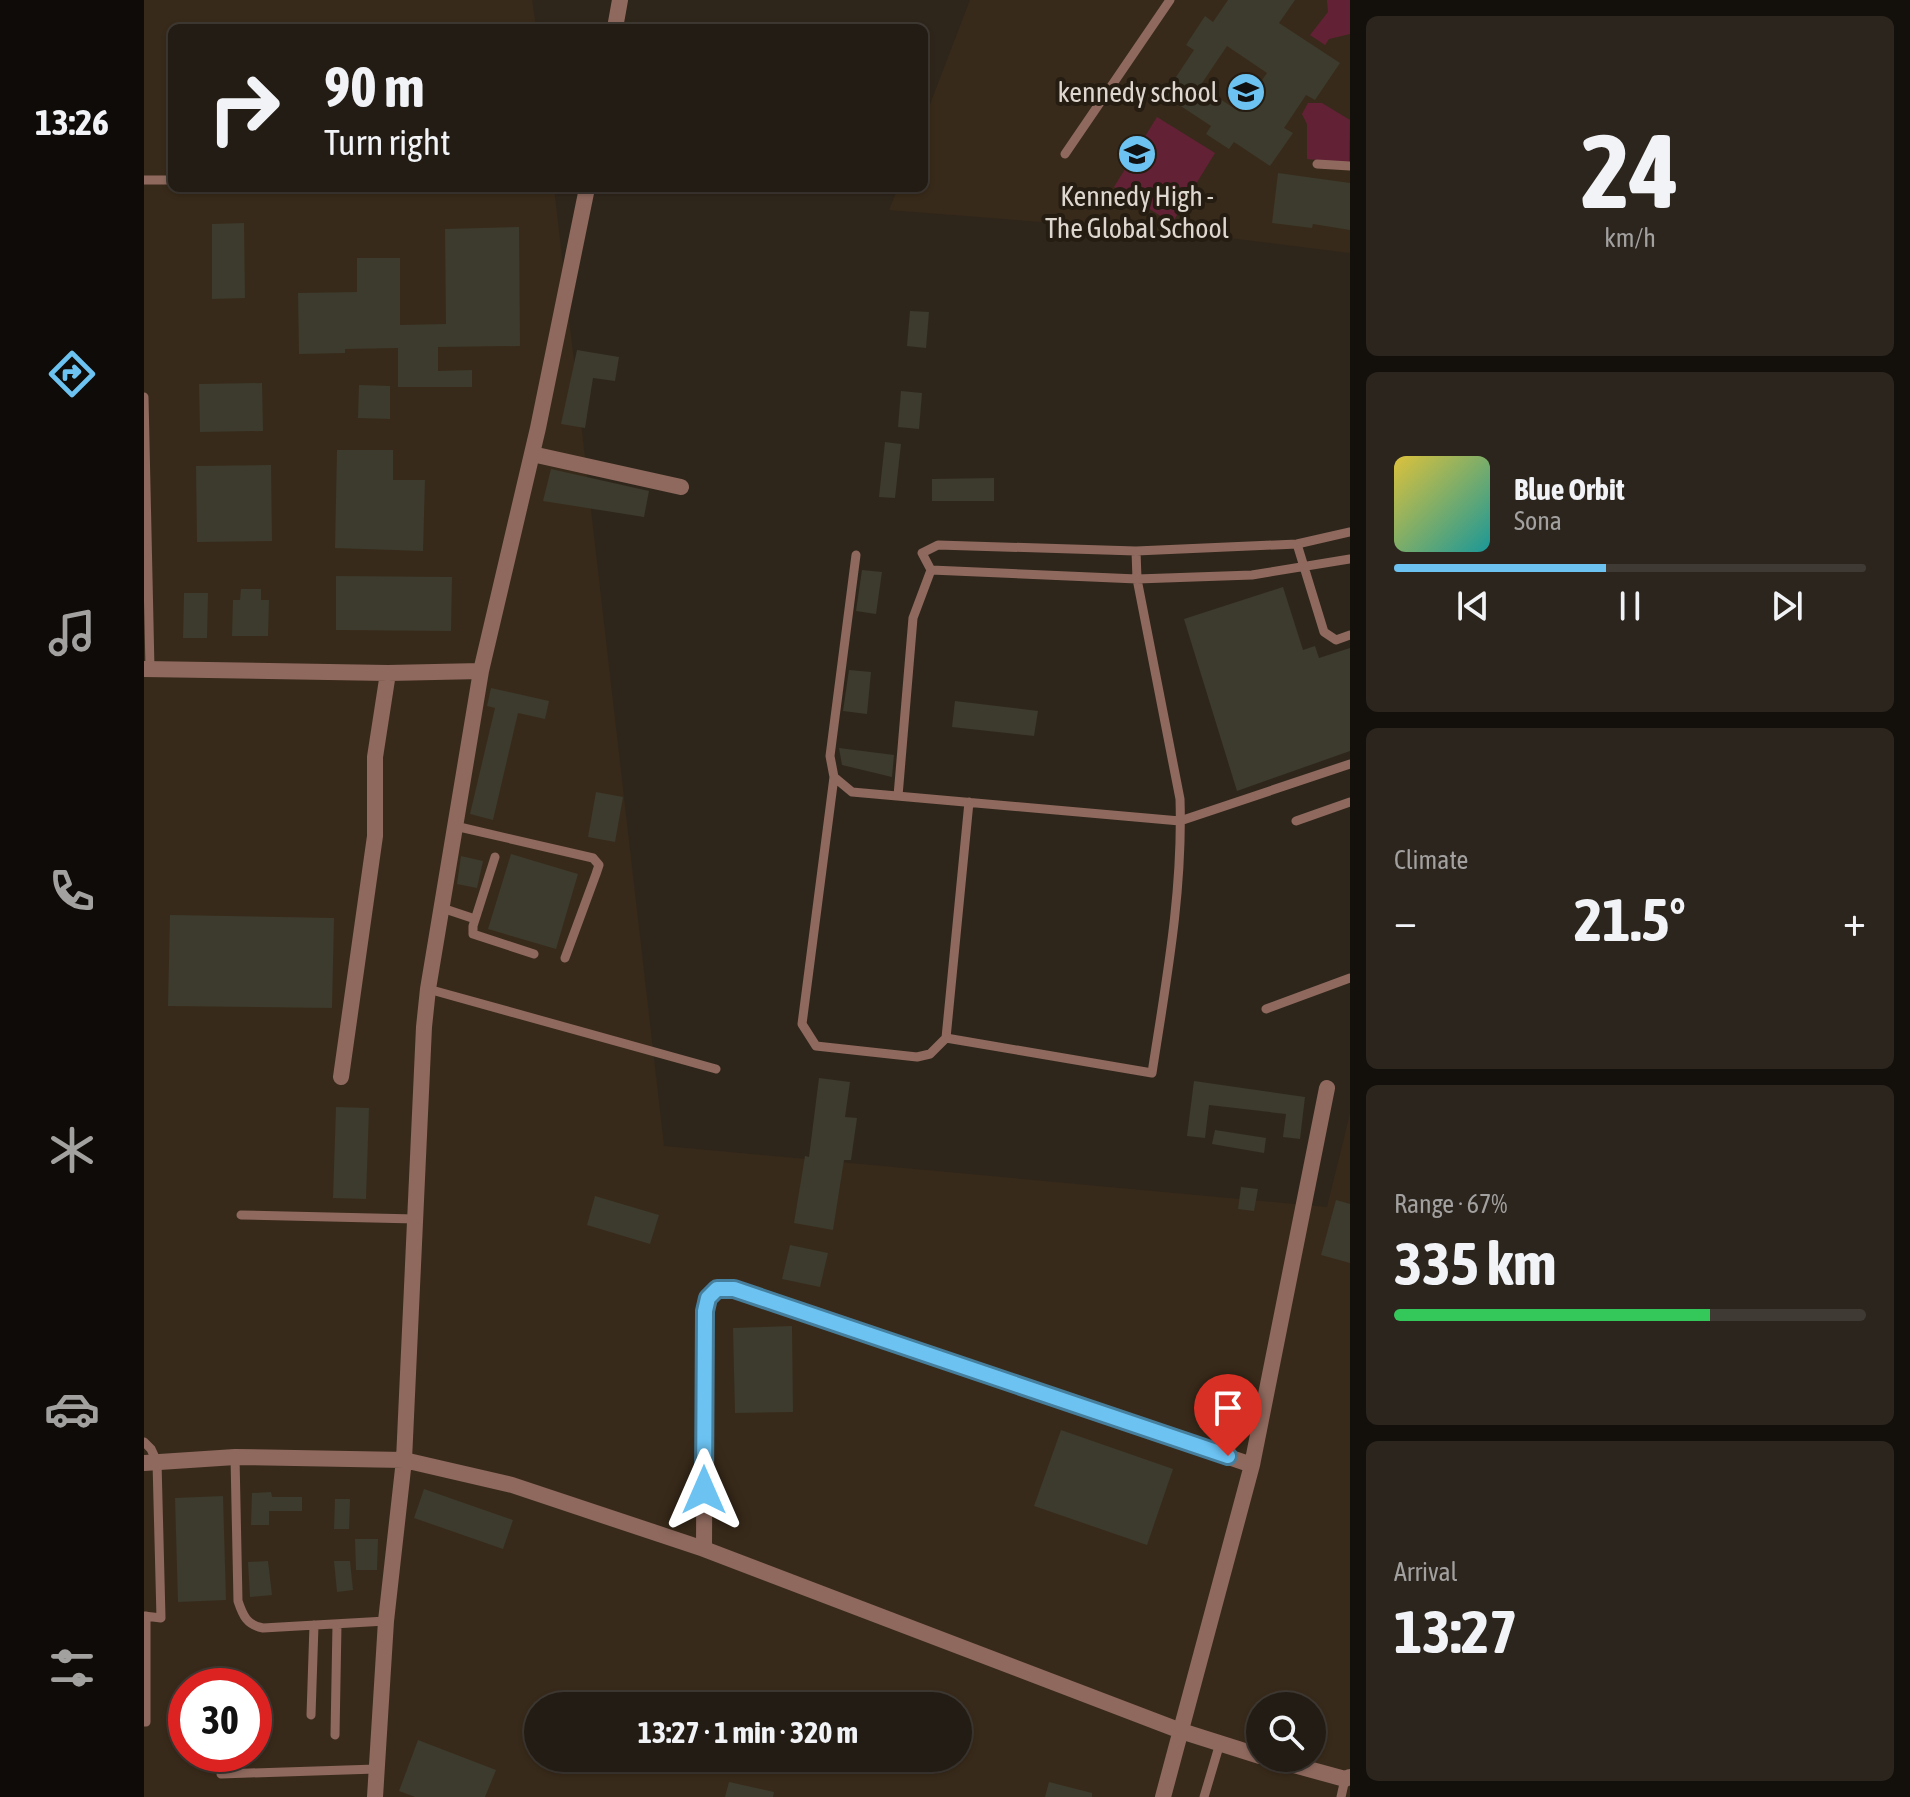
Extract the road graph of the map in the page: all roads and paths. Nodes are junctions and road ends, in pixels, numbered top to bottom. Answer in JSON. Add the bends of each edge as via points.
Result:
{"nodes":[{"id":1,"x":620,"y":0,"type":"edge"},
{"id":2,"x":1170,"y":0,"type":"edge"},
{"id":3,"x":616,"y":24,"type":"edge"},
{"id":4,"x":1065,"y":154,"type":"dead end"},
{"id":5,"x":1317,"y":164,"type":"dead end"},
{"id":6,"x":1350,"y":166,"type":"edge"},
{"id":7,"x":144,"y":180,"type":"edge"},
{"id":8,"x":168,"y":180,"type":"edge"},
{"id":9,"x":586,"y":192,"type":"edge"},
{"id":10,"x":144,"y":397,"type":"edge"},
{"id":11,"x":532,"y":454,"type":"junction"},
{"id":12,"x":681,"y":487,"type":"dead end"},
{"id":13,"x":1350,"y":532,"type":"edge"},
{"id":14,"x":1297,"y":544,"type":"junction"},
{"id":15,"x":1136,"y":551,"type":"junction"},
{"id":16,"x":856,"y":555,"type":"dead end"},
{"id":17,"x":1350,"y":559,"type":"edge"},
{"id":18,"x":1304,"y":566,"type":"junction"},
{"id":19,"x":931,"y":570,"type":"junction"},
{"id":20,"x":1137,"y":579,"type":"junction"},
{"id":21,"x":1350,"y":635,"type":"edge"},
{"id":22,"x":147,"y":669,"type":"edge"},
{"id":23,"x":481,"y":671,"type":"junction"},
{"id":24,"x":388,"y":673,"type":"junction"},
{"id":25,"x":1350,"y":764,"type":"edge"},
{"id":26,"x":834,"y":777,"type":"junction"},
{"id":27,"x":898,"y":796,"type":"junction"},
{"id":28,"x":969,"y":802,"type":"junction"},
{"id":29,"x":1350,"y":802,"type":"edge"},
{"id":30,"x":1180,"y":821,"type":"junction"},
{"id":31,"x":1296,"y":821,"type":"dead end"},
{"id":32,"x":455,"y":826,"type":"junction"},
{"id":33,"x":495,"y":857,"type":"dead end"},
{"id":34,"x":442,"y":908,"type":"junction"},
{"id":35,"x":475,"y":919,"type":"junction"},
{"id":36,"x":534,"y":954,"type":"dead end"},
{"id":37,"x":565,"y":958,"type":"dead end"},
{"id":38,"x":1350,"y":978,"type":"edge"},
{"id":39,"x":428,"y":989,"type":"junction"},
{"id":40,"x":1266,"y":1009,"type":"dead end"},
{"id":41,"x":946,"y":1038,"type":"junction"},
{"id":42,"x":716,"y":1069,"type":"dead end"},
{"id":43,"x":341,"y":1077,"type":"dead end"},
{"id":44,"x":1327,"y":1088,"type":"dead end"},
{"id":45,"x":241,"y":1215,"type":"dead end"},
{"id":46,"x":416,"y":1219,"type":"junction"},
{"id":47,"x":144,"y":1442,"type":"edge"},
{"id":48,"x":235,"y":1457,"type":"junction"},
{"id":49,"x":404,"y":1460,"type":"junction"},
{"id":50,"x":150,"y":1462,"type":"edge"},
{"id":51,"x":1252,"y":1465,"type":"junction"},
{"id":52,"x":704,"y":1549,"type":"junction"},
{"id":53,"x":145,"y":1616,"type":"edge"},
{"id":54,"x":386,"y":1621,"type":"junction"},
{"id":55,"x":337,"y":1624,"type":"junction"},
{"id":56,"x":314,"y":1625,"type":"junction"},
{"id":57,"x":311,"y":1715,"type":"dead end"},
{"id":58,"x":144,"y":1722,"type":"edge"},
{"id":59,"x":1181,"y":1731,"type":"junction"},
{"id":60,"x":335,"y":1735,"type":"dead end"},
{"id":61,"x":1220,"y":1743,"type":"junction"},
{"id":62,"x":1246,"y":1751,"type":"edge"},
{"id":63,"x":376,"y":1769,"type":"junction"},
{"id":64,"x":1323,"y":1772,"type":"edge"},
{"id":65,"x":221,"y":1774,"type":"dead end"},
{"id":66,"x":1347,"y":1778,"type":"edge"},
{"id":67,"x":375,"y":1797,"type":"edge"},
{"id":68,"x":1163,"y":1797,"type":"edge"},
{"id":69,"x":1204,"y":1797,"type":"edge"},
{"id":70,"x":1341,"y":1797,"type":"edge"}],
"edges":[{"from":1,"to":3,"type":"street"},
{"from":2,"to":4,"type":"lane"},
{"from":5,"to":6,"type":"lane"},
{"from":7,"to":8,"type":"lane"},
{"from":9,"to":11,"type":"street"},
{"from":10,"to":22,"type":"lane"},
{"from":11,"to":12,"type":"street"},
{"from":11,"to":23,"type":"street"},
{"from":13,"to":14,"type":"lane"},
{"from":14,"to":15,"type":"lane"},
{"from":14,"to":18,"type":"lane"},
{"from":15,"to":19,"type":"lane","via":[[938,545],[922,553]]},
{"from":15,"to":20,"type":"lane"},
{"from":16,"to":26,"type":"lane","via":[[830,756]]},
{"from":17,"to":18,"type":"lane"},
{"from":18,"to":20,"type":"lane","via":[[1252,575]]},
{"from":18,"to":21,"type":"lane","via":[[1324,632],[1336,640]]},
{"from":19,"to":20,"type":"lane"},
{"from":19,"to":27,"type":"lane","via":[[913,618]]},
{"from":20,"to":30,"type":"lane"},
{"from":22,"to":24,"type":"street"},
{"from":23,"to":24,"type":"street"},
{"from":23,"to":32,"type":"street"},
{"from":24,"to":43,"type":"street","via":[[375,757],[375,836]]},
{"from":25,"to":30,"type":"lane"},
{"from":26,"to":27,"type":"lane","via":[[852,792]]},
{"from":26,"to":41,"type":"lane","via":[[802,1024],[816,1046],[917,1057],[930,1054]]},
{"from":27,"to":28,"type":"lane"},
{"from":28,"to":30,"type":"lane"},
{"from":28,"to":41,"type":"lane"},
{"from":29,"to":31,"type":"lane"},
{"from":30,"to":41,"type":"lane","via":[[1175,925],[1152,1073]]},
{"from":32,"to":34,"type":"street"},
{"from":32,"to":37,"type":"lane","via":[[593,858],[599,865]]},
{"from":33,"to":35,"type":"lane"},
{"from":34,"to":35,"type":"lane"},
{"from":34,"to":39,"type":"street"},
{"from":35,"to":36,"type":"lane","via":[[475,936]]},
{"from":38,"to":40,"type":"lane"},
{"from":39,"to":42,"type":"lane"},
{"from":39,"to":46,"type":"street"},
{"from":44,"to":51,"type":"street"},
{"from":45,"to":46,"type":"lane"},
{"from":46,"to":49,"type":"street"},
{"from":47,"to":50,"type":"lane","via":[[151,1449]]},
{"from":48,"to":49,"type":"street"},
{"from":48,"to":50,"type":"street"},
{"from":48,"to":56,"type":"lane","via":[[238,1601],[245,1620],[263,1628]]},
{"from":49,"to":52,"type":"street","via":[[512,1485]]},
{"from":49,"to":54,"type":"street"},
{"from":50,"to":53,"type":"lane","via":[[161,1618]]},
{"from":51,"to":52,"type":"street","via":[[749,1293],[717,1289],[705,1311]]},
{"from":51,"to":59,"type":"street"},
{"from":52,"to":59,"type":"street"},
{"from":53,"to":58,"type":"lane"},
{"from":54,"to":55,"type":"lane"},
{"from":54,"to":63,"type":"street"},
{"from":55,"to":56,"type":"lane"},
{"from":55,"to":60,"type":"lane"},
{"from":56,"to":57,"type":"lane"},
{"from":59,"to":61,"type":"street"},
{"from":59,"to":68,"type":"street"},
{"from":61,"to":62,"type":"street"},
{"from":61,"to":69,"type":"lane"},
{"from":63,"to":65,"type":"lane"},
{"from":63,"to":67,"type":"street"},
{"from":64,"to":66,"type":"street"},
{"from":66,"to":70,"type":"lane"}]}
